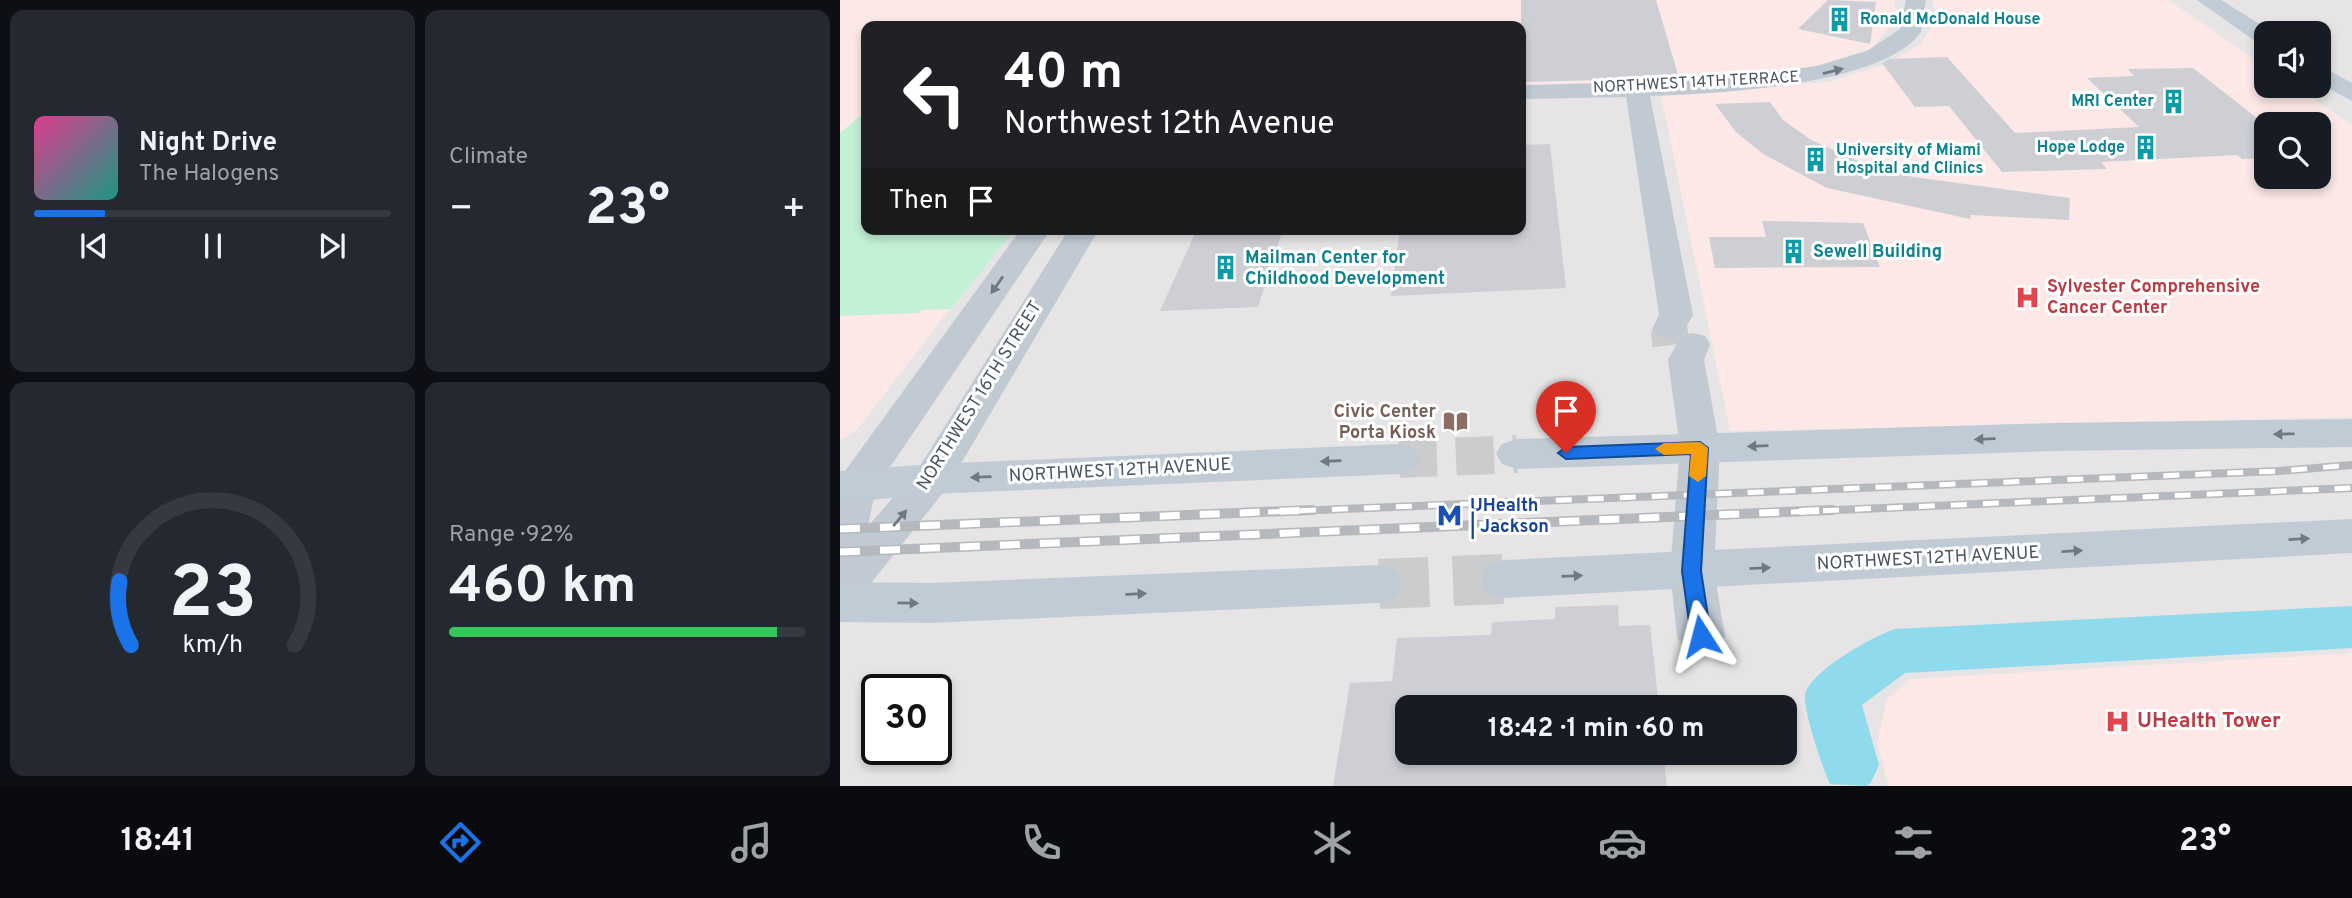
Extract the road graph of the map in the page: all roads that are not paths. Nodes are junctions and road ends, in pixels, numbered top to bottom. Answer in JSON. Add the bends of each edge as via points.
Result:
{"nodes":[{"id":1,"x":1916,"y":0,"type":"edge"},
{"id":2,"x":2207,"y":0,"type":"edge"},
{"id":3,"x":2254,"y":30,"type":"edge"},
{"id":4,"x":2331,"y":80,"type":"edge"},
{"id":5,"x":1637,"y":89,"type":"junction"},
{"id":6,"x":1526,"y":92,"type":"edge"},
{"id":7,"x":2352,"y":94,"type":"edge"},
{"id":8,"x":1032,"y":235,"type":"edge"},
{"id":9,"x":1080,"y":235,"type":"edge"},
{"id":10,"x":2352,"y":433,"type":"edge"},
{"id":11,"x":1700,"y":448,"type":"junction"},
{"id":12,"x":1517,"y":454,"type":"tunnel mouth"},
{"id":13,"x":1399,"y":459,"type":"tunnel mouth"},
{"id":14,"x":932,"y":479,"type":"junction"},
{"id":15,"x":848,"y":487,"type":"edge"},
{"id":16,"x":2352,"y":536,"type":"edge"},
{"id":17,"x":840,"y":555,"type":"edge"},
{"id":18,"x":1692,"y":571,"type":"junction"},
{"id":19,"x":1504,"y":579,"type":"tunnel mouth"},
{"id":20,"x":1379,"y":584,"type":"tunnel mouth"},
{"id":21,"x":840,"y":589,"type":"edge"},
{"id":22,"x":840,"y":602,"type":"edge"},
{"id":23,"x":1701,"y":636,"type":"dead end"}],
"edges":[{"from":5,"to":1,"type":"street","name":"NORTHWEST 14TH TERRACE","one_way":true,"via":[[1777,81],[1838,70],[1874,57],[1904,39],[1916,21]]},
{"from":2,"to":3,"type":"main road"},
{"from":4,"to":7,"type":"main road"},
{"from":5,"to":6,"type":"street","name":"NORTHWEST 14TH TERRACE"},
{"from":5,"to":11,"type":"street"},
{"from":8,"to":15,"type":"street","one_way":true},
{"from":9,"to":14,"type":"street","name":"NORTHWEST 16TH STREET"},
{"from":10,"to":11,"type":"main road","one_way":true},
{"from":11,"to":12,"type":"main road"},
{"from":11,"to":18,"type":"street"},
{"from":13,"to":14,"type":"main road","name":"NORTHWEST 12TH AVENUE","one_way":true},
{"from":14,"to":15,"type":"main road","name":"NORTHWEST 12TH AVENUE"},
{"from":21,"to":14,"type":"street","name":"NORTHWEST 16TH STREET","one_way":true},
{"from":15,"to":17,"type":"street"},
{"from":18,"to":16,"type":"main road","name":"NORTHWEST 12TH AVENUE","one_way":true},
{"from":19,"to":18,"type":"main road","name":"NORTHWEST 12TH AVENUE","one_way":true},
{"from":18,"to":23,"type":"street"},
{"from":22,"to":20,"type":"main road","one_way":true,"via":[[931,603]]}]}
